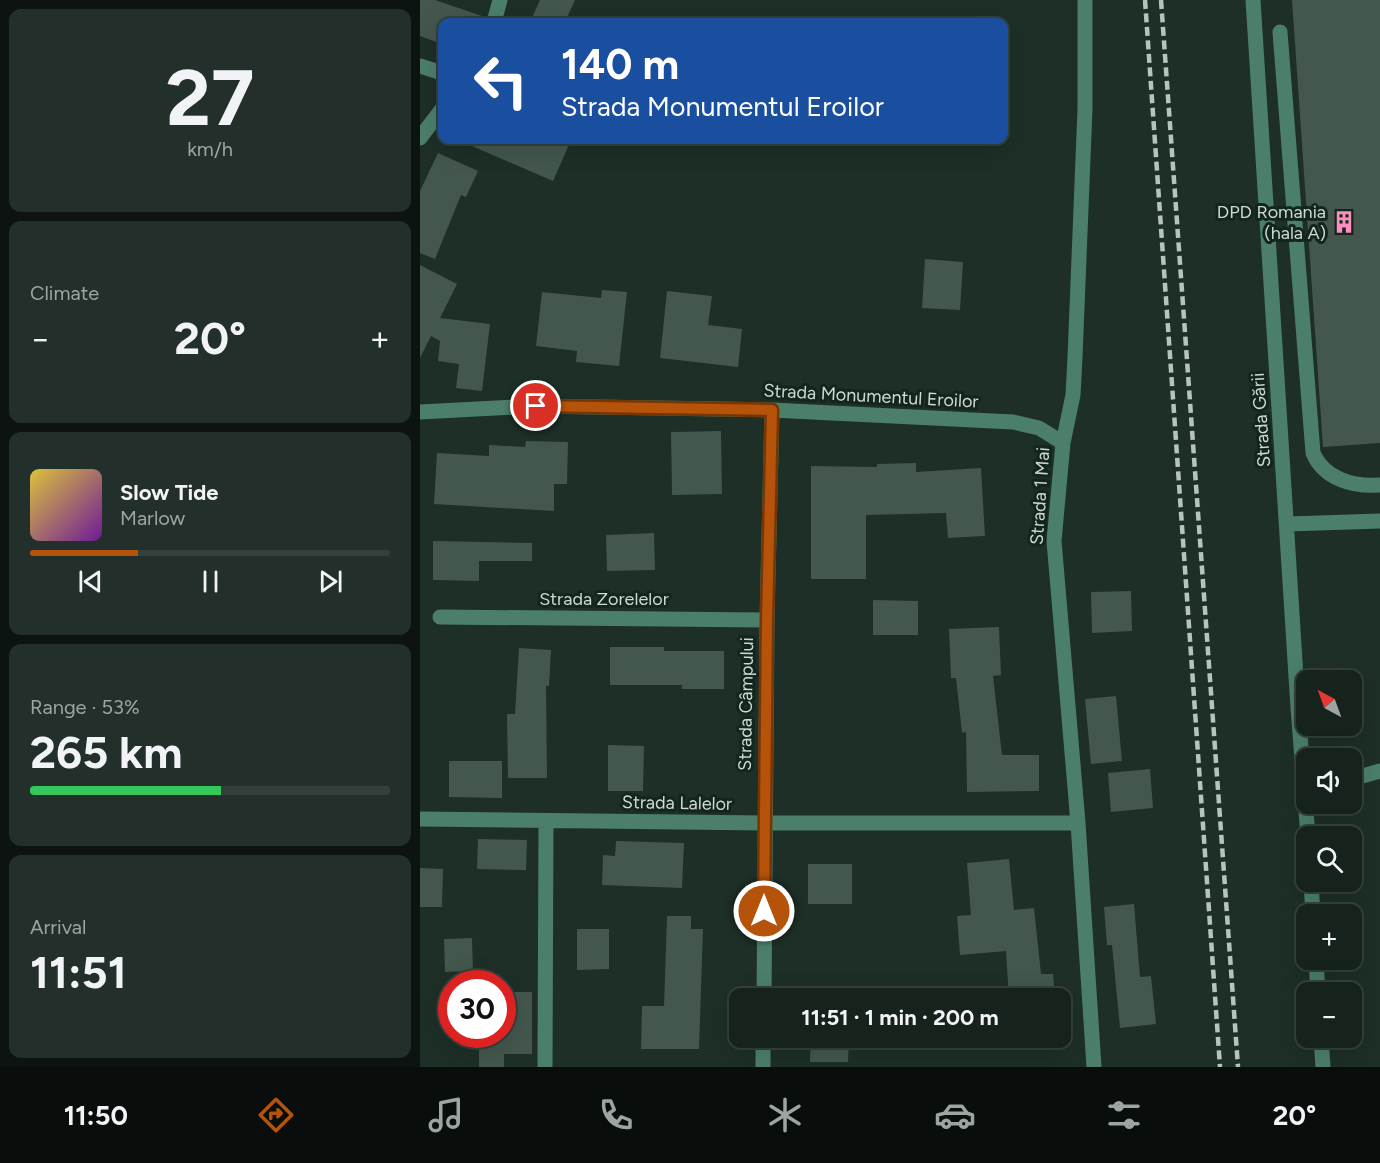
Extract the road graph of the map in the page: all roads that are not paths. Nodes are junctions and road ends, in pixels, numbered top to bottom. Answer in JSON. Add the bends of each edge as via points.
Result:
{"nodes":[{"id":1,"x":500,"y":0,"type":"edge"},
{"id":2,"x":1084,"y":0,"type":"edge"},
{"id":3,"x":1253,"y":0,"type":"edge"},
{"id":4,"x":495,"y":18,"type":"edge"},
{"id":5,"x":1280,"y":32,"type":"dead end"},
{"id":6,"x":420,"y":66,"type":"edge"},
{"id":7,"x":438,"y":72,"type":"edge"},
{"id":8,"x":438,"y":114,"type":"edge"},
{"id":9,"x":420,"y":138,"type":"edge"},
{"id":10,"x":772,"y":410,"type":"junction"},
{"id":11,"x":420,"y":412,"type":"edge"},
{"id":12,"x":1063,"y":443,"type":"junction"},
{"id":13,"x":1380,"y":485,"type":"edge"},
{"id":14,"x":1380,"y":521,"type":"edge"},
{"id":15,"x":1288,"y":524,"type":"junction"},
{"id":16,"x":440,"y":617,"type":"dead end"},
{"id":17,"x":767,"y":620,"type":"junction"},
{"id":18,"x":1302,"y":748,"type":"edge"},
{"id":19,"x":1380,"y":771,"type":"edge"},
{"id":20,"x":1362,"y":776,"type":"edge"},
{"id":21,"x":420,"y":819,"type":"edge"},
{"id":22,"x":546,"y":821,"type":"junction"},
{"id":23,"x":764,"y":823,"type":"junction"},
{"id":24,"x":1078,"y":823,"type":"junction"},
{"id":25,"x":764,"y":988,"type":"edge"},
{"id":26,"x":763,"y":1048,"type":"edge"},
{"id":27,"x":1322,"y":1048,"type":"edge"},
{"id":28,"x":546,"y":1067,"type":"edge"},
{"id":29,"x":763,"y":1067,"type":"edge"},
{"id":30,"x":1094,"y":1067,"type":"edge"},
{"id":31,"x":1323,"y":1067,"type":"edge"}],
"edges":[{"from":1,"to":4,"type":"street"},
{"from":2,"to":12,"type":"street","name":"Strada 1 Mai","via":[[1085,109],[1075,357],[1073,395]]},
{"from":3,"to":15,"type":"street","name":"Strada Gării"},
{"from":5,"to":13,"type":"street","via":[[1313,453],[1318,466],[1341,481]]},
{"from":6,"to":7,"type":"street"},
{"from":8,"to":9,"type":"street"},
{"from":10,"to":11,"type":"street","name":"Strada Monumentul Eroilor","via":[[536,406]]},
{"from":10,"to":12,"type":"street","name":"Strada Monumentul Eroilor","via":[[1013,422],[1039,428]]},
{"from":10,"to":17,"type":"street","name":"Strada Câmpului"},
{"from":12,"to":24,"type":"street","name":"Strada 1 Mai","via":[[1054,541]]},
{"from":14,"to":15,"type":"street"},
{"from":15,"to":18,"type":"street","name":"Strada Gării"},
{"from":16,"to":17,"type":"street","name":"Strada Zorelelor"},
{"from":17,"to":23,"type":"street","name":"Strada Câmpului"},
{"from":19,"to":20,"type":"street"},
{"from":21,"to":22,"type":"street","name":"Strada Lalelor"},
{"from":22,"to":23,"type":"street","name":"Strada Lalelor"},
{"from":22,"to":28,"type":"street"},
{"from":23,"to":24,"type":"street","name":"Strada Lalelor"},
{"from":23,"to":25,"type":"street","name":"Strada Câmpului"},
{"from":24,"to":30,"type":"street","name":"Strada 1 Mai"},
{"from":26,"to":29,"type":"street"},
{"from":27,"to":31,"type":"street"}]}
